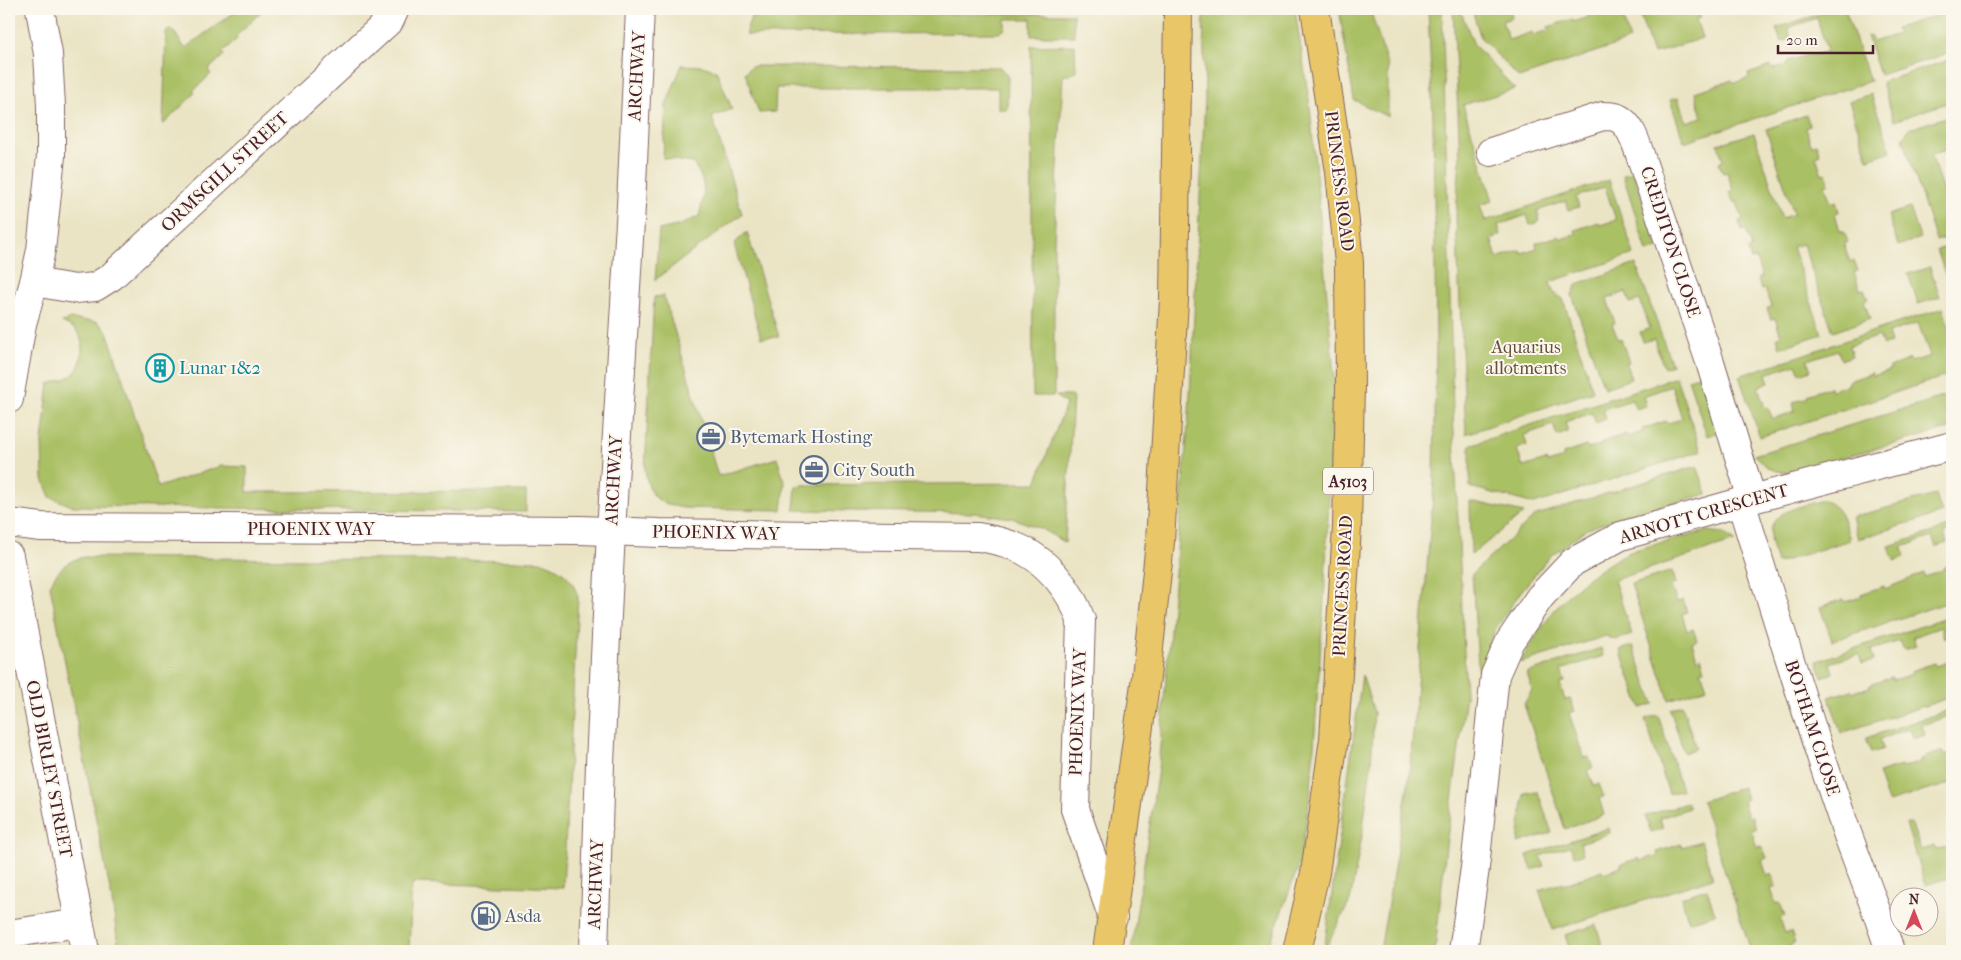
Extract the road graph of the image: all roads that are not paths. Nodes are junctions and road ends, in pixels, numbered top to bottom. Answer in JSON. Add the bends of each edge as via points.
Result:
{"nodes":[{"id":1,"x":40,"y":9,"type":"edge"},
{"id":2,"x":395,"y":9,"type":"edge"},
{"id":3,"x":640,"y":9,"type":"edge"},
{"id":4,"x":1178,"y":9,"type":"edge"},
{"id":5,"x":1315,"y":9,"type":"edge"},
{"id":6,"x":1491,"y":152,"type":"dead end"},
{"id":7,"x":34,"y":282,"type":"junction"},
{"id":8,"x":9,"y":399,"type":"edge"},
{"id":9,"x":1952,"y":446,"type":"edge"},
{"id":10,"x":1747,"y":500,"type":"junction"},
{"id":11,"x":9,"y":523,"type":"edge"},
{"id":12,"x":611,"y":531,"type":"junction"},
{"id":13,"x":9,"y":556,"type":"edge"},
{"id":14,"x":1113,"y":918,"type":"junction"},
{"id":15,"x":79,"y":923,"type":"junction"},
{"id":16,"x":9,"y":934,"type":"edge"},
{"id":17,"x":84,"y":951,"type":"edge"},
{"id":18,"x":594,"y":951,"type":"edge"},
{"id":19,"x":1107,"y":951,"type":"edge"},
{"id":20,"x":1297,"y":951,"type":"edge"},
{"id":21,"x":1463,"y":951,"type":"edge"},
{"id":22,"x":1890,"y":951,"type":"edge"}],
"edges":[{"from":1,"to":7,"type":"street","via":[[48,54],[51,156],[41,250]]},
{"from":2,"to":7,"type":"street","name":"ORMSGILL STREET","via":[[390,20],[111,277],[95,287],[75,289]]},
{"from":3,"to":12,"type":"street","name":"ARCHWAY"},
{"from":4,"to":14,"type":"highway","via":[[1174,300],[1160,542],[1146,677]]},
{"from":5,"to":20,"type":"highway","name":"PRINCESS ROAD","number":"A5103","via":[[1340,172],[1350,263],[1350,386],[1347,527],[1334,739],[1315,873]]},
{"from":6,"to":10,"type":"street","name":"CREDITON CLOSE","via":[[1603,116],[1616,117],[1626,124],[1644,164],[1710,362]]},
{"from":7,"to":8,"type":"street","via":[[22,324]]},
{"from":9,"to":10,"type":"street","name":"ARNOTT CRESCENT"},
{"from":10,"to":21,"type":"street","name":"ARNOTT CRESCENT","via":[[1621,536],[1573,562],[1540,597],[1510,642],[1495,675]]},
{"from":10,"to":22,"type":"street","name":"BOTHAM CLOSE","via":[[1790,662]]},
{"from":11,"to":12,"type":"street","name":"PHOENIX WAY","via":[[41,527]]},
{"from":12,"to":14,"type":"street","name":"PHOENIX WAY","via":[[978,537],[1017,547],[1032,556],[1067,589],[1082,620],[1074,809]]},
{"from":12,"to":18,"type":"street","name":"ARCHWAY"},
{"from":13,"to":15,"type":"street","name":"OLD BIRLEY STREET"},
{"from":14,"to":19,"type":"highway"},
{"from":15,"to":16,"type":"street"},
{"from":15,"to":17,"type":"street","name":"OLD BIRLEY STREET"}]}
